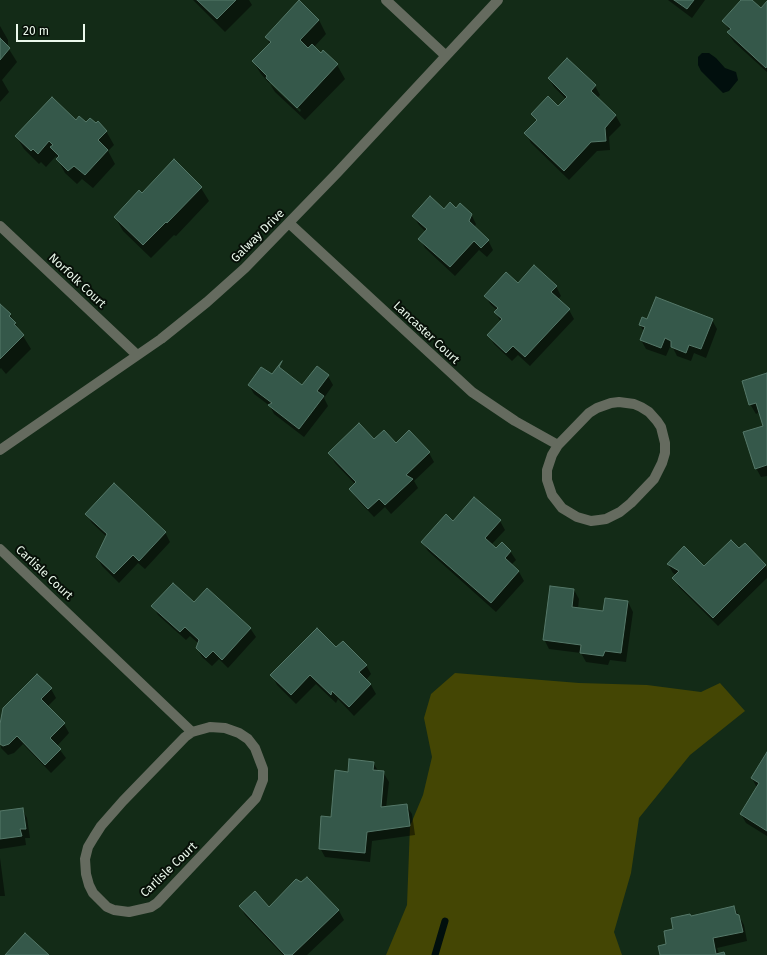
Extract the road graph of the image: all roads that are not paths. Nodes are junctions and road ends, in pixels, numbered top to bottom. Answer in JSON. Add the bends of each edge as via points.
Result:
{"nodes":[{"id":1,"x":386,"y":0,"type":"edge"},
{"id":2,"x":498,"y":0,"type":"edge"},
{"id":3,"x":446,"y":56,"type":"junction"},
{"id":4,"x":289,"y":223,"type":"junction"},
{"id":5,"x":0,"y":226,"type":"edge"},
{"id":6,"x":137,"y":355,"type":"junction"},
{"id":7,"x":558,"y":445,"type":"junction"},
{"id":8,"x":0,"y":450,"type":"edge"},
{"id":9,"x":0,"y":549,"type":"edge"},
{"id":10,"x":192,"y":732,"type":"junction"}],
"edges":[{"from":1,"to":3,"type":"street"},
{"from":2,"to":3,"type":"street","name":"Galway Drive"},
{"from":3,"to":4,"type":"street","name":"Galway Drive"},
{"from":4,"to":6,"type":"street","name":"Galway Drive","via":[[207,302]]},
{"from":4,"to":7,"type":"street","name":"Lancaster Court","via":[[472,392]]},
{"from":5,"to":6,"type":"street","name":"Norfolk Court"},
{"from":6,"to":8,"type":"street","name":"Galway Drive"},
{"from":7,"to":7,"type":"street","via":[[547,470],[552,495],[570,514],[591,521],[612,517],[631,503],[654,479],[665,453],[661,427],[653,416],[634,404],[619,402],[589,413]]},
{"from":9,"to":10,"type":"street","name":"Carlisle Court"},
{"from":10,"to":10,"type":"street","name":"Carlisle Court","via":[[178,743],[101,826],[88,847],[85,867],[88,885],[107,907],[130,912],[151,907],[256,798],[263,780],[263,769],[255,748],[248,739],[225,728],[210,726]]}]}
